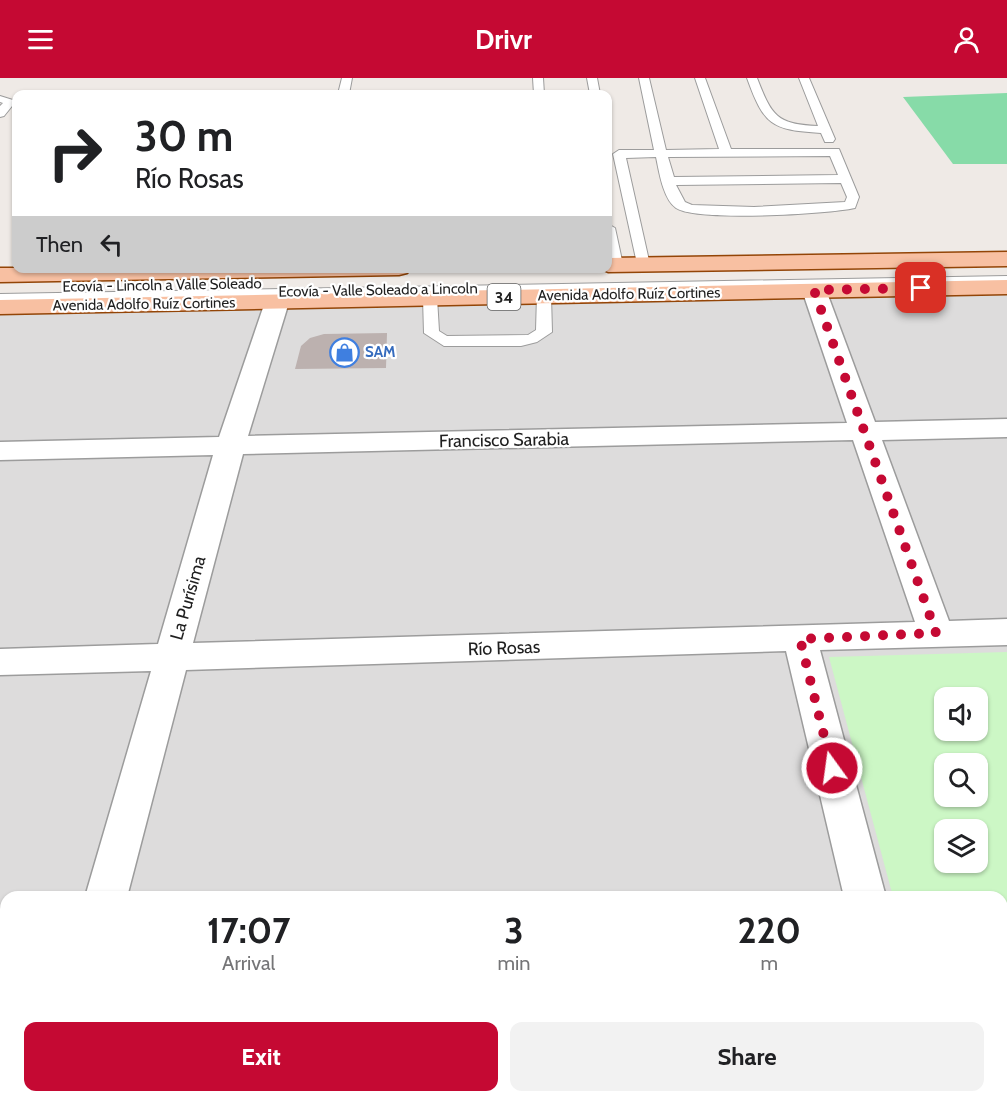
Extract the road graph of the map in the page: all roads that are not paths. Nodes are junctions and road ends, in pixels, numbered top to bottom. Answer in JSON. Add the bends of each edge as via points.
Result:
{"nodes":[{"id":1,"x":644,"y":78,"type":"edge"},
{"id":2,"x":700,"y":78,"type":"edge"},
{"id":3,"x":752,"y":78,"type":"edge"},
{"id":4,"x":804,"y":78,"type":"edge"},
{"id":5,"x":0,"y":99,"type":"edge"},
{"id":6,"x":0,"y":114,"type":"edge"},
{"id":7,"x":825,"y":130,"type":"junction"},
{"id":8,"x":612,"y":148,"type":"edge"},
{"id":9,"x":835,"y":152,"type":"junction"},
{"id":10,"x":726,"y":153,"type":"junction"},
{"id":11,"x":619,"y":154,"type":"junction"},
{"id":12,"x":662,"y":154,"type":"junction"},
{"id":13,"x":846,"y":179,"type":"junction"},
{"id":14,"x":669,"y":181,"type":"junction"},
{"id":15,"x":1007,"y":259,"type":"edge"},
{"id":16,"x":612,"y":265,"type":"edge"},
{"id":17,"x":643,"y":265,"type":"junction"},
{"id":18,"x":1007,"y":271,"type":"edge"},
{"id":19,"x":102,"y":273,"type":"edge"},
{"id":20,"x":0,"y":275,"type":"edge"},
{"id":21,"x":1007,"y":280,"type":"edge"},
{"id":22,"x":0,"y":287,"type":"edge"},
{"id":23,"x":1007,"y":287,"type":"edge"},
{"id":24,"x":814,"y":290,"type":"junction"},
{"id":25,"x":544,"y":296,"type":"junction"},
{"id":26,"x":0,"y":298,"type":"edge"},
{"id":27,"x":430,"y":298,"type":"junction"},
{"id":28,"x":277,"y":302,"type":"junction"},
{"id":29,"x":0,"y":307,"type":"edge"},
{"id":30,"x":1007,"y":428,"type":"edge"},
{"id":31,"x":866,"y":431,"type":"junction"},
{"id":32,"x":230,"y":447,"type":"junction"},
{"id":33,"x":0,"y":451,"type":"edge"},
{"id":34,"x":1007,"y":632,"type":"edge"},
{"id":35,"x":936,"y":633,"type":"junction"},
{"id":36,"x":800,"y":639,"type":"junction"},
{"id":37,"x":171,"y":658,"type":"junction"},
{"id":38,"x":0,"y":662,"type":"edge"},
{"id":39,"x":108,"y":891,"type":"edge"},
{"id":40,"x":863,"y":891,"type":"edge"}],
"edges":[{"from":1,"to":12,"type":"lane"},
{"from":2,"to":10,"type":"lane"},
{"from":3,"to":7,"type":"lane","via":[[764,111],[772,121]]},
{"from":4,"to":7,"type":"lane"},
{"from":5,"to":6,"type":"lane","via":[[10,101]]},
{"from":7,"to":9,"type":"lane"},
{"from":8,"to":11,"type":"lane"},
{"from":9,"to":10,"type":"lane"},
{"from":9,"to":13,"type":"lane"},
{"from":10,"to":12,"type":"lane"},
{"from":11,"to":12,"type":"lane"},
{"from":11,"to":17,"type":"lane"},
{"from":12,"to":14,"type":"lane"},
{"from":13,"to":14,"type":"lane"},
{"from":13,"to":14,"type":"lane","via":[[853,197],[845,207],[706,210],[681,206]]},
{"from":15,"to":17,"type":"main road","name":"Avenida Adolfo Ruíz Cortines"},
{"from":16,"to":17,"type":"main road","name":"Avenida Adolfo Ruíz Cortines"},
{"from":18,"to":22,"type":"lane","name":"Ecovía - Lincoln a Valle Soleado"},
{"from":19,"to":20,"type":"main road","name":"Avenida Adolfo Ruíz Cortines"},
{"from":21,"to":26,"type":"lane","name":"Ecovía - Valle Soleado a Lincoln"},
{"from":23,"to":24,"type":"main road","name":"Avenida Adolfo Ruíz Cortines","number":"34"},
{"from":24,"to":25,"type":"main road","name":"Avenida Adolfo Ruíz Cortines","number":"34"},
{"from":24,"to":31,"type":"street"},
{"from":25,"to":27,"type":"main road","name":"Avenida Adolfo Ruíz Cortines","number":"34"},
{"from":25,"to":27,"type":"lane","via":[[544,332],[520,341],[436,338],[432,333]]},
{"from":27,"to":28,"type":"main road","name":"Avenida Adolfo Ruíz Cortines","number":"34"},
{"from":28,"to":29,"type":"main road","name":"Avenida Adolfo Ruíz Cortines","number":"34"},
{"from":28,"to":32,"type":"street","name":"La Purísima"},
{"from":30,"to":31,"type":"street","name":"Francisco Sarabia"},
{"from":31,"to":32,"type":"street","name":"Francisco Sarabia"},
{"from":31,"to":35,"type":"street"},
{"from":32,"to":33,"type":"street","name":"Francisco Sarabia"},
{"from":32,"to":37,"type":"street","name":"La Purísima"},
{"from":34,"to":35,"type":"street","name":"Río Rosas"},
{"from":35,"to":36,"type":"street","name":"Río Rosas"},
{"from":36,"to":37,"type":"street","name":"Río Rosas"},
{"from":36,"to":40,"type":"street"},
{"from":37,"to":38,"type":"street","name":"Río Rosas"},
{"from":37,"to":39,"type":"street","name":"La Purísima"}]}
